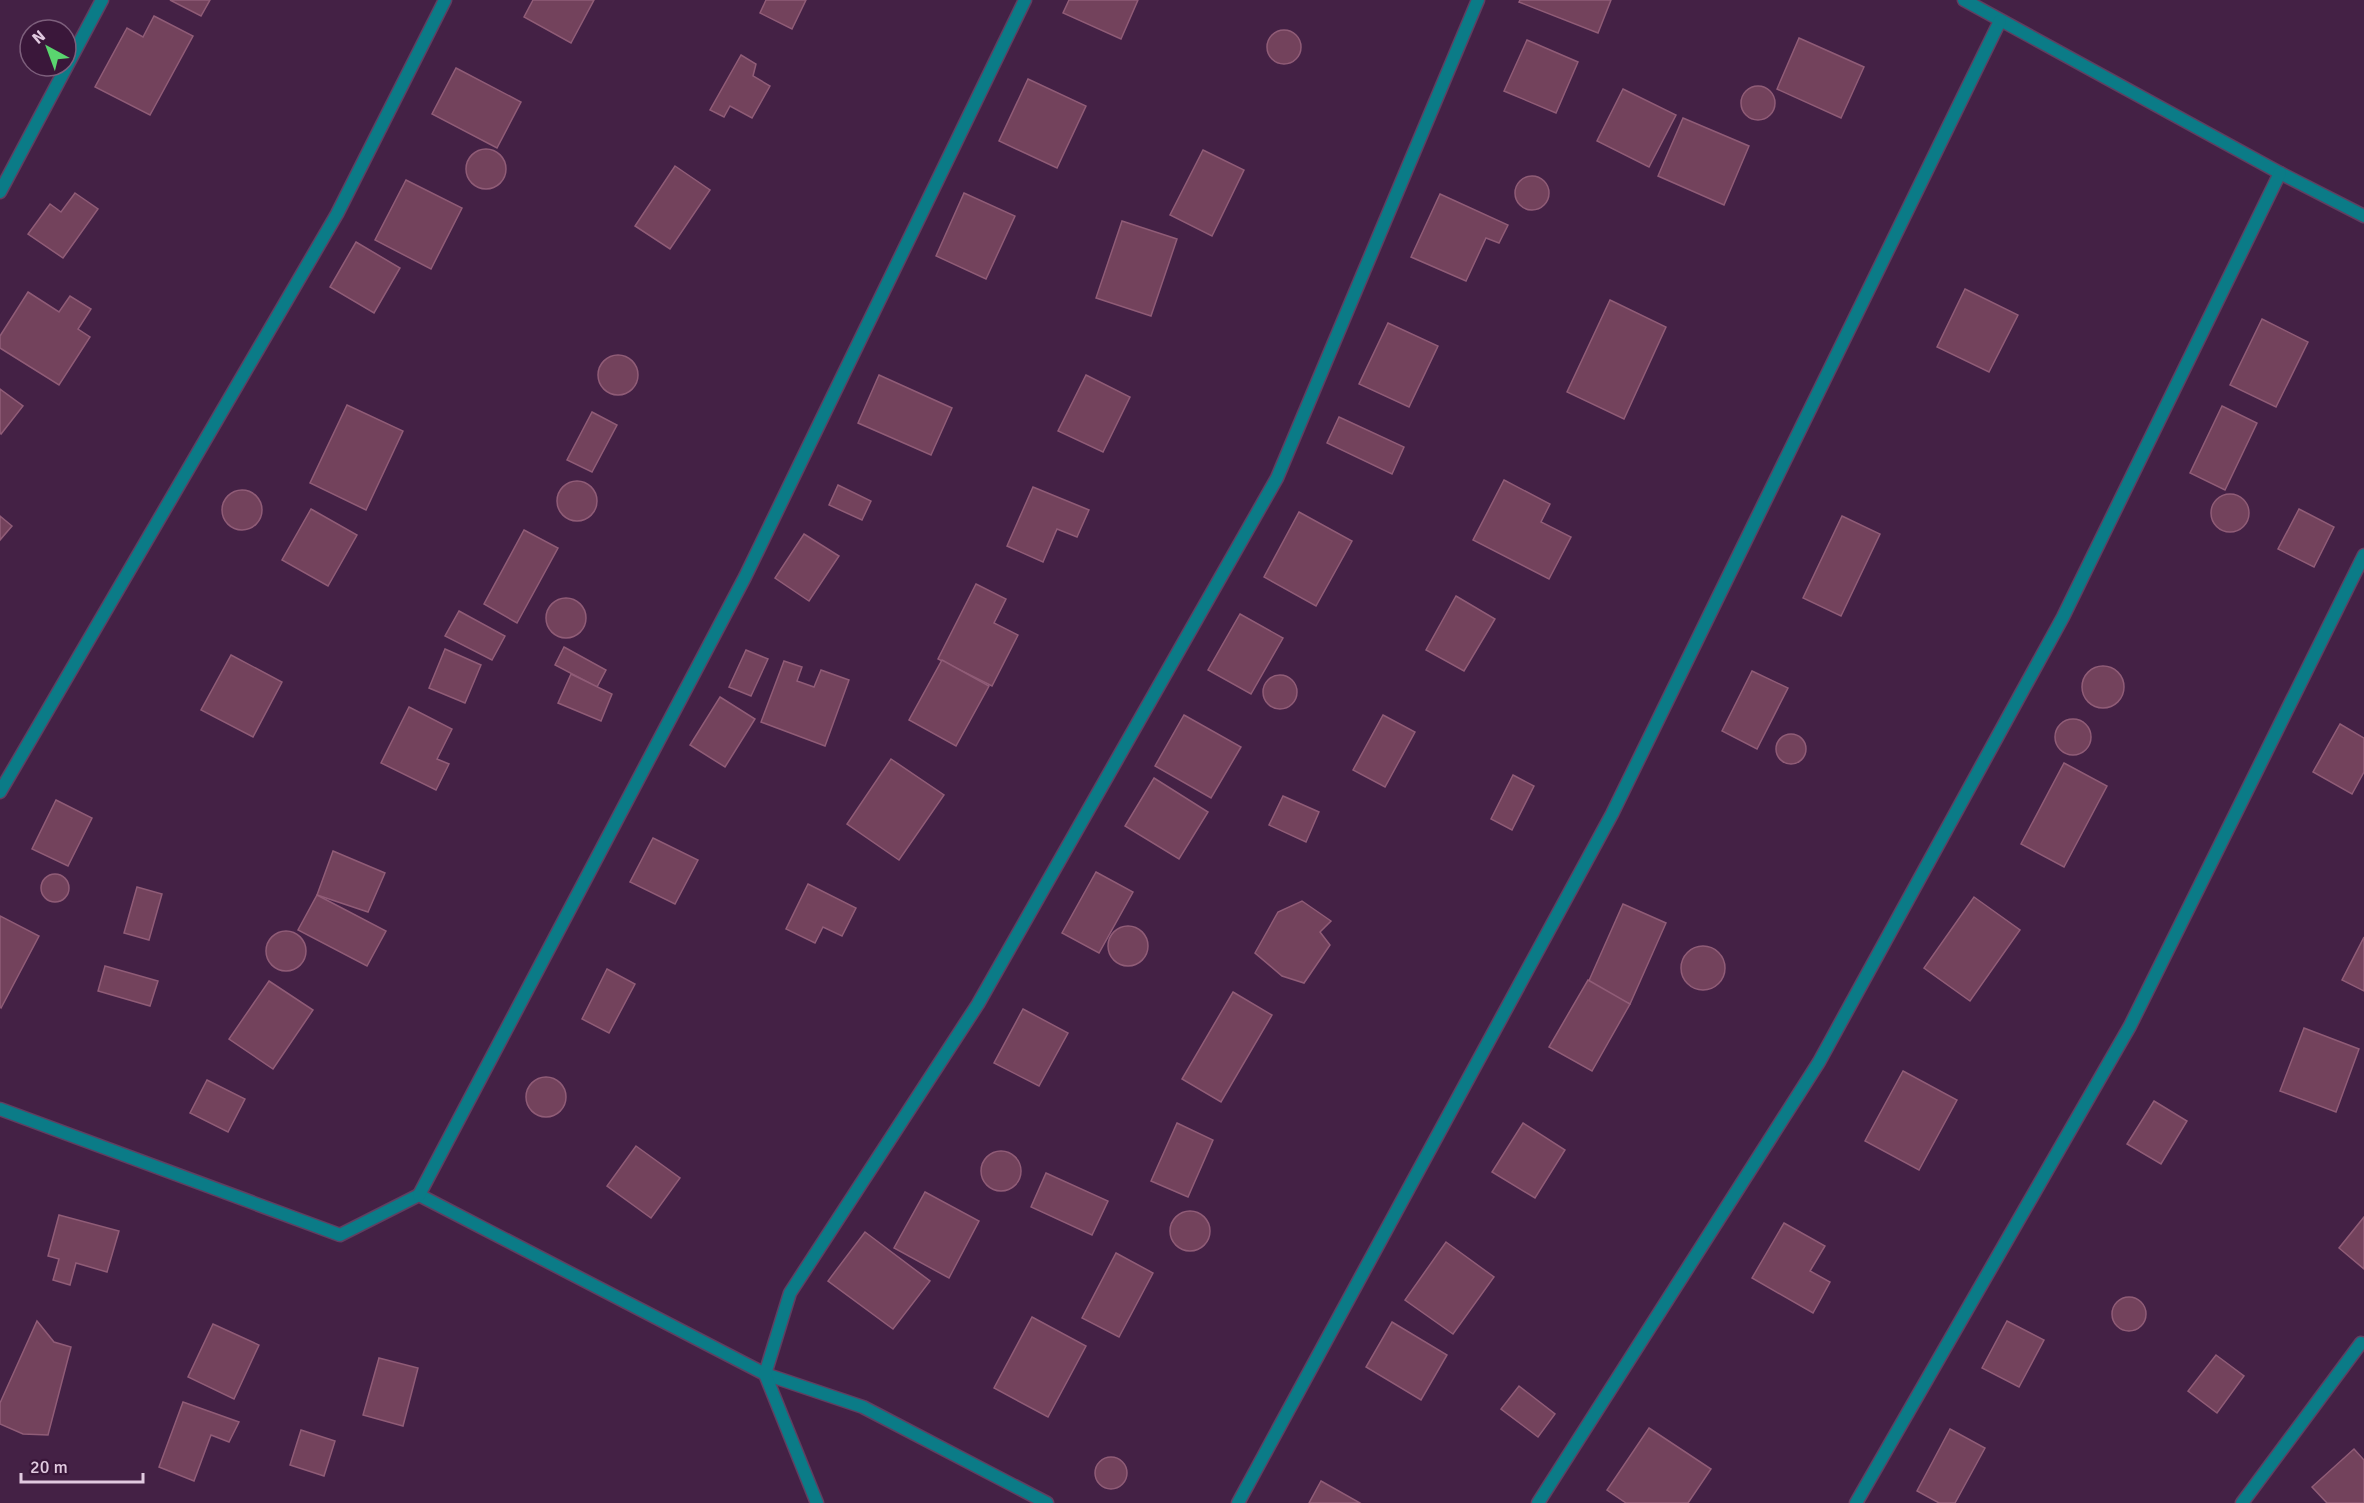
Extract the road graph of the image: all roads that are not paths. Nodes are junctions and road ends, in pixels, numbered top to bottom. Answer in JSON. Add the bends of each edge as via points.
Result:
{"nodes":[{"id":1,"x":102,"y":0,"type":"edge"},
{"id":2,"x":445,"y":0,"type":"edge"},
{"id":3,"x":1026,"y":0,"type":"edge"},
{"id":4,"x":1478,"y":0,"type":"edge"},
{"id":5,"x":1964,"y":0,"type":"edge"},
{"id":6,"x":2000,"y":21,"type":"junction"},
{"id":7,"x":2280,"y":173,"type":"junction"},
{"id":8,"x":0,"y":192,"type":"edge"},
{"id":9,"x":2364,"y":216,"type":"edge"},
{"id":10,"x":2364,"y":555,"type":"edge"},
{"id":11,"x":0,"y":792,"type":"edge"},
{"id":12,"x":0,"y":1108,"type":"edge"},
{"id":13,"x":419,"y":1195,"type":"junction"},
{"id":14,"x":2361,"y":1343,"type":"dead end"},
{"id":15,"x":765,"y":1374,"type":"junction"},
{"id":16,"x":817,"y":1503,"type":"edge"},
{"id":17,"x":1047,"y":1503,"type":"edge"},
{"id":18,"x":1238,"y":1503,"type":"edge"},
{"id":19,"x":1538,"y":1503,"type":"edge"},
{"id":20,"x":1856,"y":1503,"type":"edge"},
{"id":21,"x":2242,"y":1503,"type":"edge"}],
"edges":[{"from":1,"to":8,"type":"street"},
{"from":2,"to":11,"type":"street","via":[[337,214]]},
{"from":3,"to":13,"type":"street","via":[[745,577]]},
{"from":4,"to":15,"type":"street","via":[[1276,478],[978,1004],[790,1293]]},
{"from":5,"to":6,"type":"street"},
{"from":6,"to":7,"type":"street"},
{"from":6,"to":18,"type":"street","via":[[1612,814]]},
{"from":7,"to":9,"type":"street"},
{"from":7,"to":19,"type":"street","via":[[2063,616],[1819,1062]]},
{"from":10,"to":20,"type":"street","via":[[2130,1026]]},
{"from":12,"to":13,"type":"street","via":[[340,1235]]},
{"from":13,"to":15,"type":"street"},
{"from":14,"to":21,"type":"street"},
{"from":15,"to":16,"type":"street"},
{"from":15,"to":17,"type":"street","via":[[863,1407]]}]}
